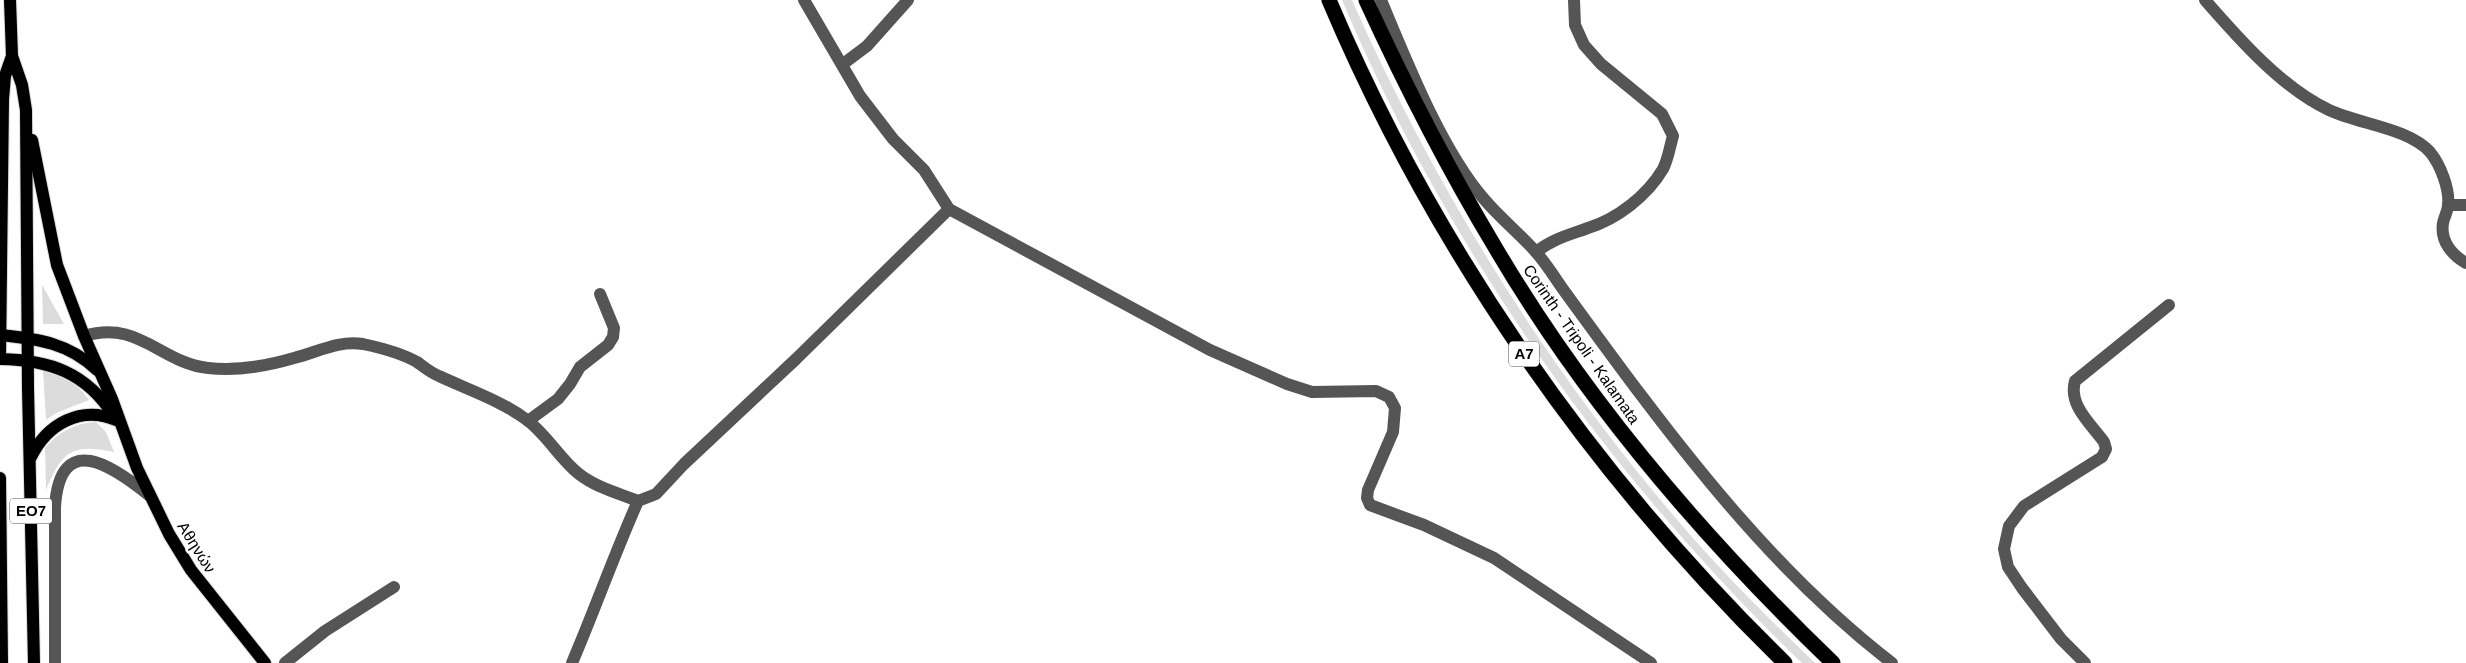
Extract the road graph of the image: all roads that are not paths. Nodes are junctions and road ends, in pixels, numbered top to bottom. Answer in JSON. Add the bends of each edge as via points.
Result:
{"nodes":[{"id":1,"x":10,"y":0,"type":"edge"},
{"id":2,"x":804,"y":0,"type":"edge"},
{"id":3,"x":908,"y":0,"type":"edge"},
{"id":4,"x":1329,"y":0,"type":"edge"},
{"id":5,"x":1366,"y":0,"type":"edge"},
{"id":6,"x":1381,"y":0,"type":"edge"},
{"id":7,"x":1574,"y":0,"type":"edge"},
{"id":8,"x":2205,"y":0,"type":"edge"},
{"id":9,"x":12,"y":56,"type":"junction"},
{"id":10,"x":843,"y":64,"type":"junction"},
{"id":11,"x":26,"y":110,"type":"junction"},
{"id":12,"x":2448,"y":205,"type":"junction"},
{"id":13,"x":2466,"y":205,"type":"edge"},
{"id":14,"x":949,"y":208,"type":"junction"},
{"id":15,"x":1536,"y":252,"type":"junction"},
{"id":16,"x":1,"y":263,"type":"edge"},
{"id":17,"x":2466,"y":263,"type":"edge"},
{"id":18,"x":600,"y":294,"type":"dead end"},
{"id":19,"x":2169,"y":305,"type":"dead end"},
{"id":20,"x":0,"y":335,"type":"edge"},
{"id":21,"x":84,"y":336,"type":"junction"},
{"id":22,"x":28,"y":338,"type":"junction"},
{"id":23,"x":0,"y":359,"type":"edge"},
{"id":24,"x":28,"y":360,"type":"junction"},
{"id":25,"x":101,"y":375,"type":"junction"},
{"id":26,"x":116,"y":420,"type":"junction"},
{"id":27,"x":528,"y":420,"type":"junction"},
{"id":28,"x":125,"y":435,"type":"junction"},
{"id":29,"x":30,"y":459,"type":"junction"},
{"id":30,"x":0,"y":478,"type":"edge"},
{"id":31,"x":150,"y":496,"type":"junction"},
{"id":32,"x":638,"y":501,"type":"junction"},
{"id":33,"x":394,"y":588,"type":"dead end"},
{"id":34,"x":2,"y":663,"type":"edge"},
{"id":35,"x":34,"y":663,"type":"edge"},
{"id":36,"x":56,"y":663,"type":"edge"},
{"id":37,"x":265,"y":663,"type":"edge"},
{"id":38,"x":285,"y":663,"type":"edge"},
{"id":39,"x":572,"y":663,"type":"edge"},
{"id":40,"x":1651,"y":663,"type":"edge"},
{"id":41,"x":1784,"y":663,"type":"edge"},
{"id":42,"x":1833,"y":663,"type":"edge"},
{"id":43,"x":1892,"y":663,"type":"edge"},
{"id":44,"x":2085,"y":663,"type":"edge"}],
"edges":[{"from":1,"to":9,"type":"main road","number":"ΕΟ7"},
{"from":2,"to":10,"type":"street"},
{"from":3,"to":10,"type":"street","via":[[867,46]]},
{"from":4,"to":41,"type":"highway","number":"Α7","via":[[1415,177],[1467,267],[1550,391],[1647,517]]},
{"from":5,"to":42,"type":"highway","name":"Corinth - Tripoli - Kalamata","number":"Α7","via":[[1449,168],[1496,249],[1580,374],[1679,503]]},
{"from":6,"to":15,"type":"street","via":[[1423,96],[1464,171],[1484,199]]},
{"from":7,"to":15,"type":"street","via":[[1575,25],[1584,46],[1662,114],[1673,136],[1664,168],[1640,198],[1614,216],[1590,228],[1547,242]]},
{"from":8,"to":12,"type":"street","via":[[2267,65],[2308,97],[2328,110],[2408,138],[2430,152],[2445,183]]},
{"from":9,"to":11,"type":"main road","number":"ΕΟ7"},
{"from":9,"to":16,"type":"main road","number":"ΕΟ7","via":[[5,76],[3,99]]},
{"from":10,"to":14,"type":"street","via":[[860,96],[893,139],[924,170]]},
{"from":11,"to":21,"type":"main road","via":[[52,246]]},
{"from":11,"to":22,"type":"main road","number":"ΕΟ7"},
{"from":12,"to":13,"type":"street"},
{"from":12,"to":17,"type":"street","via":[[2442,224],[2444,237],[2449,249]]},
{"from":14,"to":32,"type":"street","via":[[656,494]]},
{"from":14,"to":40,"type":"street","via":[[1210,350],[1287,384],[1312,392],[1376,391],[1389,397],[1395,408],[1393,432],[1368,490],[1370,505],[1424,525],[1494,558]]},
{"from":15,"to":43,"type":"street","via":[[1651,410],[1736,512],[1831,612]]},
{"from":16,"to":20,"type":"main road","number":"ΕΟ7"},
{"from":18,"to":27,"type":"street","via":[[614,328],[608,345],[580,367],[558,399]]},
{"from":19,"to":44,"type":"street","via":[[2075,381],[2072,391],[2075,404],[2106,449],[2102,457],[2024,506],[2010,526],[2004,549],[2008,567],[2022,588],[2061,639]]},
{"from":20,"to":22,"type":"main road"},
{"from":20,"to":23,"type":"main road","number":"ΕΟ7"},
{"from":21,"to":25,"type":"main road"},
{"from":21,"to":27,"type":"street","via":[[101,330],[113,331],[150,343],[193,365],[222,369],[293,359],[331,345],[363,344],[402,354]]},
{"from":22,"to":24,"type":"main road","number":"ΕΟ7"},
{"from":22,"to":25,"type":"main road","via":[[70,350]]},
{"from":23,"to":24,"type":"main road"},
{"from":24,"to":26,"type":"main road","via":[[53,366],[79,380],[104,401]]},
{"from":24,"to":29,"type":"main road","number":"ΕΟ7"},
{"from":25,"to":28,"type":"main road"},
{"from":26,"to":28,"type":"main road"},
{"from":26,"to":29,"type":"main road","via":[[93,414],[59,424],[40,440]]},
{"from":27,"to":32,"type":"street","via":[[578,474],[593,484]]},
{"from":28,"to":31,"type":"main road","name":"Αθηνών"},
{"from":29,"to":35,"type":"main road","number":"ΕΟ7"},
{"from":30,"to":34,"type":"main road","number":"ΕΟ7"},
{"from":31,"to":36,"type":"street","via":[[118,471],[98,462],[78,461],[63,472],[57,487],[55,507]]},
{"from":31,"to":37,"type":"main road","name":"Αθηνών","via":[[191,570]]},
{"from":32,"to":39,"type":"street"},
{"from":33,"to":38,"type":"street","via":[[325,631]]}]}
